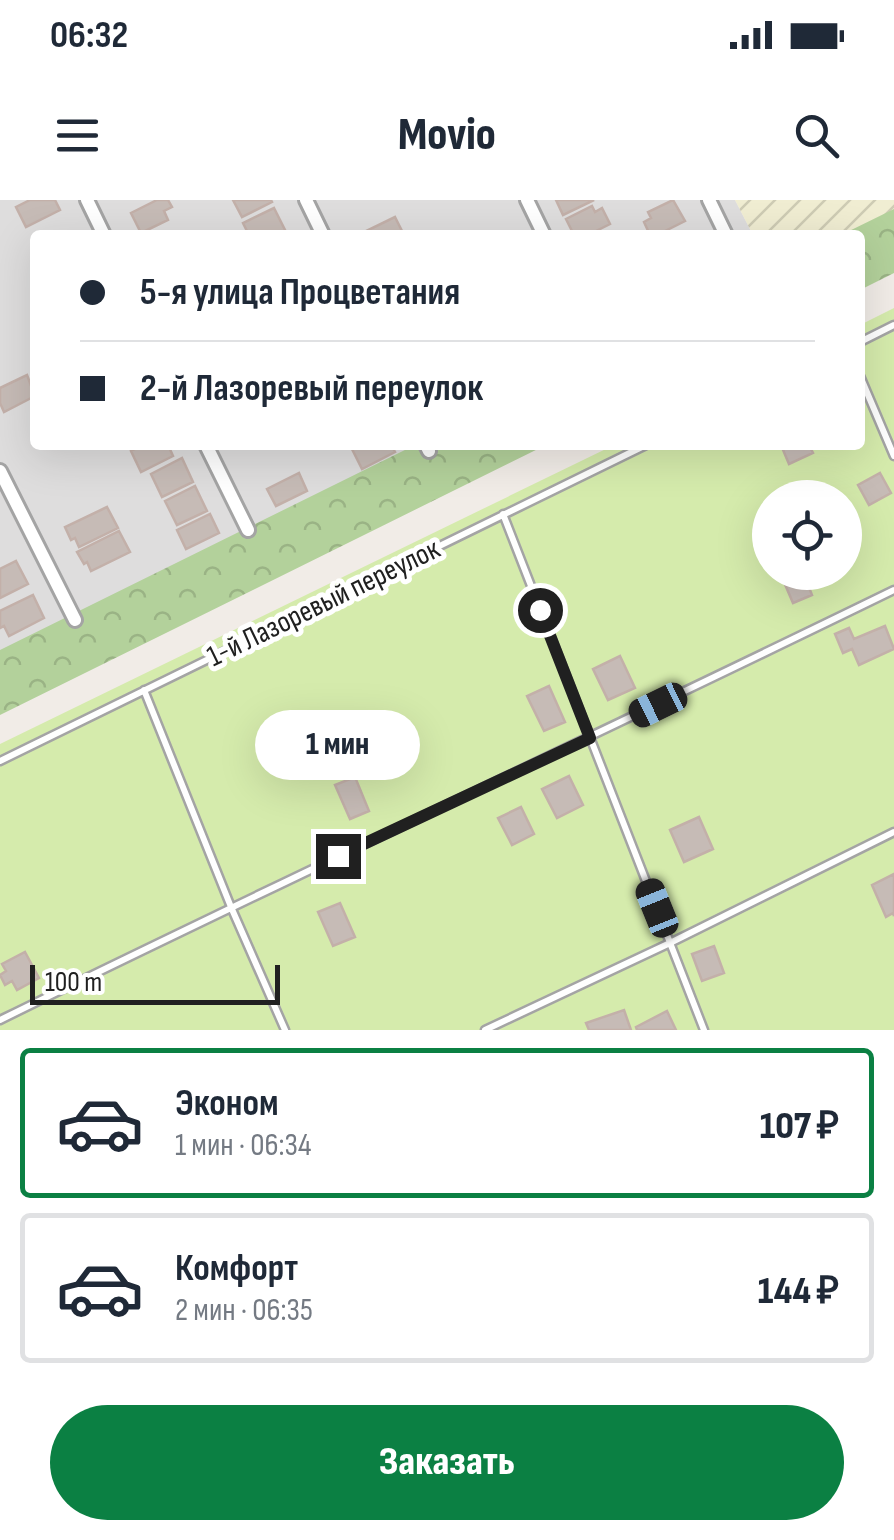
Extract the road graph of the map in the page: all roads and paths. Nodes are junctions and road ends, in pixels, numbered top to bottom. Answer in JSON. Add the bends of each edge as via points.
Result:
{"nodes":[{"id":1,"x":87,"y":200,"type":"edge"},
{"id":2,"x":306,"y":200,"type":"edge"},
{"id":3,"x":527,"y":200,"type":"edge"},
{"id":4,"x":709,"y":200,"type":"edge"},
{"id":5,"x":102,"y":230,"type":"edge"},
{"id":6,"x":321,"y":230,"type":"edge"},
{"id":7,"x":542,"y":230,"type":"edge"},
{"id":8,"x":724,"y":230,"type":"edge"},
{"id":9,"x":894,"y":325,"type":"edge"},
{"id":10,"x":865,"y":340,"type":"edge"},
{"id":11,"x":865,"y":388,"type":"edge"},
{"id":12,"x":208,"y":450,"type":"edge"},
{"id":13,"x":636,"y":450,"type":"edge"},
{"id":14,"x":894,"y":456,"type":"edge"},
{"id":15,"x":0,"y":471,"type":"edge"},
{"id":16,"x":502,"y":514,"type":"junction"},
{"id":17,"x":248,"y":530,"type":"dead end"},
{"id":18,"x":894,"y":590,"type":"edge"},
{"id":19,"x":74,"y":620,"type":"dead end"},
{"id":20,"x":144,"y":690,"type":"junction"},
{"id":21,"x":590,"y":738,"type":"junction"},
{"id":22,"x":0,"y":761,"type":"edge"},
{"id":23,"x":894,"y":832,"type":"edge"},
{"id":24,"x":231,"y":906,"type":"junction"},
{"id":25,"x":670,"y":943,"type":"junction"},
{"id":26,"x":0,"y":1020,"type":"edge"},
{"id":27,"x":285,"y":1030,"type":"edge"},
{"id":28,"x":484,"y":1030,"type":"edge"},
{"id":29,"x":704,"y":1030,"type":"edge"}],
"edges":[{"from":1,"to":5,"type":"street"},
{"from":2,"to":6,"type":"street"},
{"from":3,"to":7,"type":"street"},
{"from":4,"to":8,"type":"street"},
{"from":9,"to":10,"type":"lane"},
{"from":11,"to":14,"type":"lane"},
{"from":12,"to":17,"type":"street"},
{"from":13,"to":16,"type":"lane","name":"1-й Лазоревый переулок"},
{"from":15,"to":19,"type":"street"},
{"from":16,"to":20,"type":"lane","name":"1-й Лазоревый переулок"},
{"from":16,"to":21,"type":"lane"},
{"from":18,"to":21,"type":"lane"},
{"from":20,"to":22,"type":"lane","name":"1-й Лазоревый переулок"},
{"from":20,"to":24,"type":"lane"},
{"from":21,"to":24,"type":"lane"},
{"from":21,"to":25,"type":"lane"},
{"from":23,"to":25,"type":"lane"},
{"from":24,"to":26,"type":"lane"},
{"from":24,"to":27,"type":"lane"},
{"from":25,"to":28,"type":"lane"},
{"from":25,"to":29,"type":"lane"}]}
